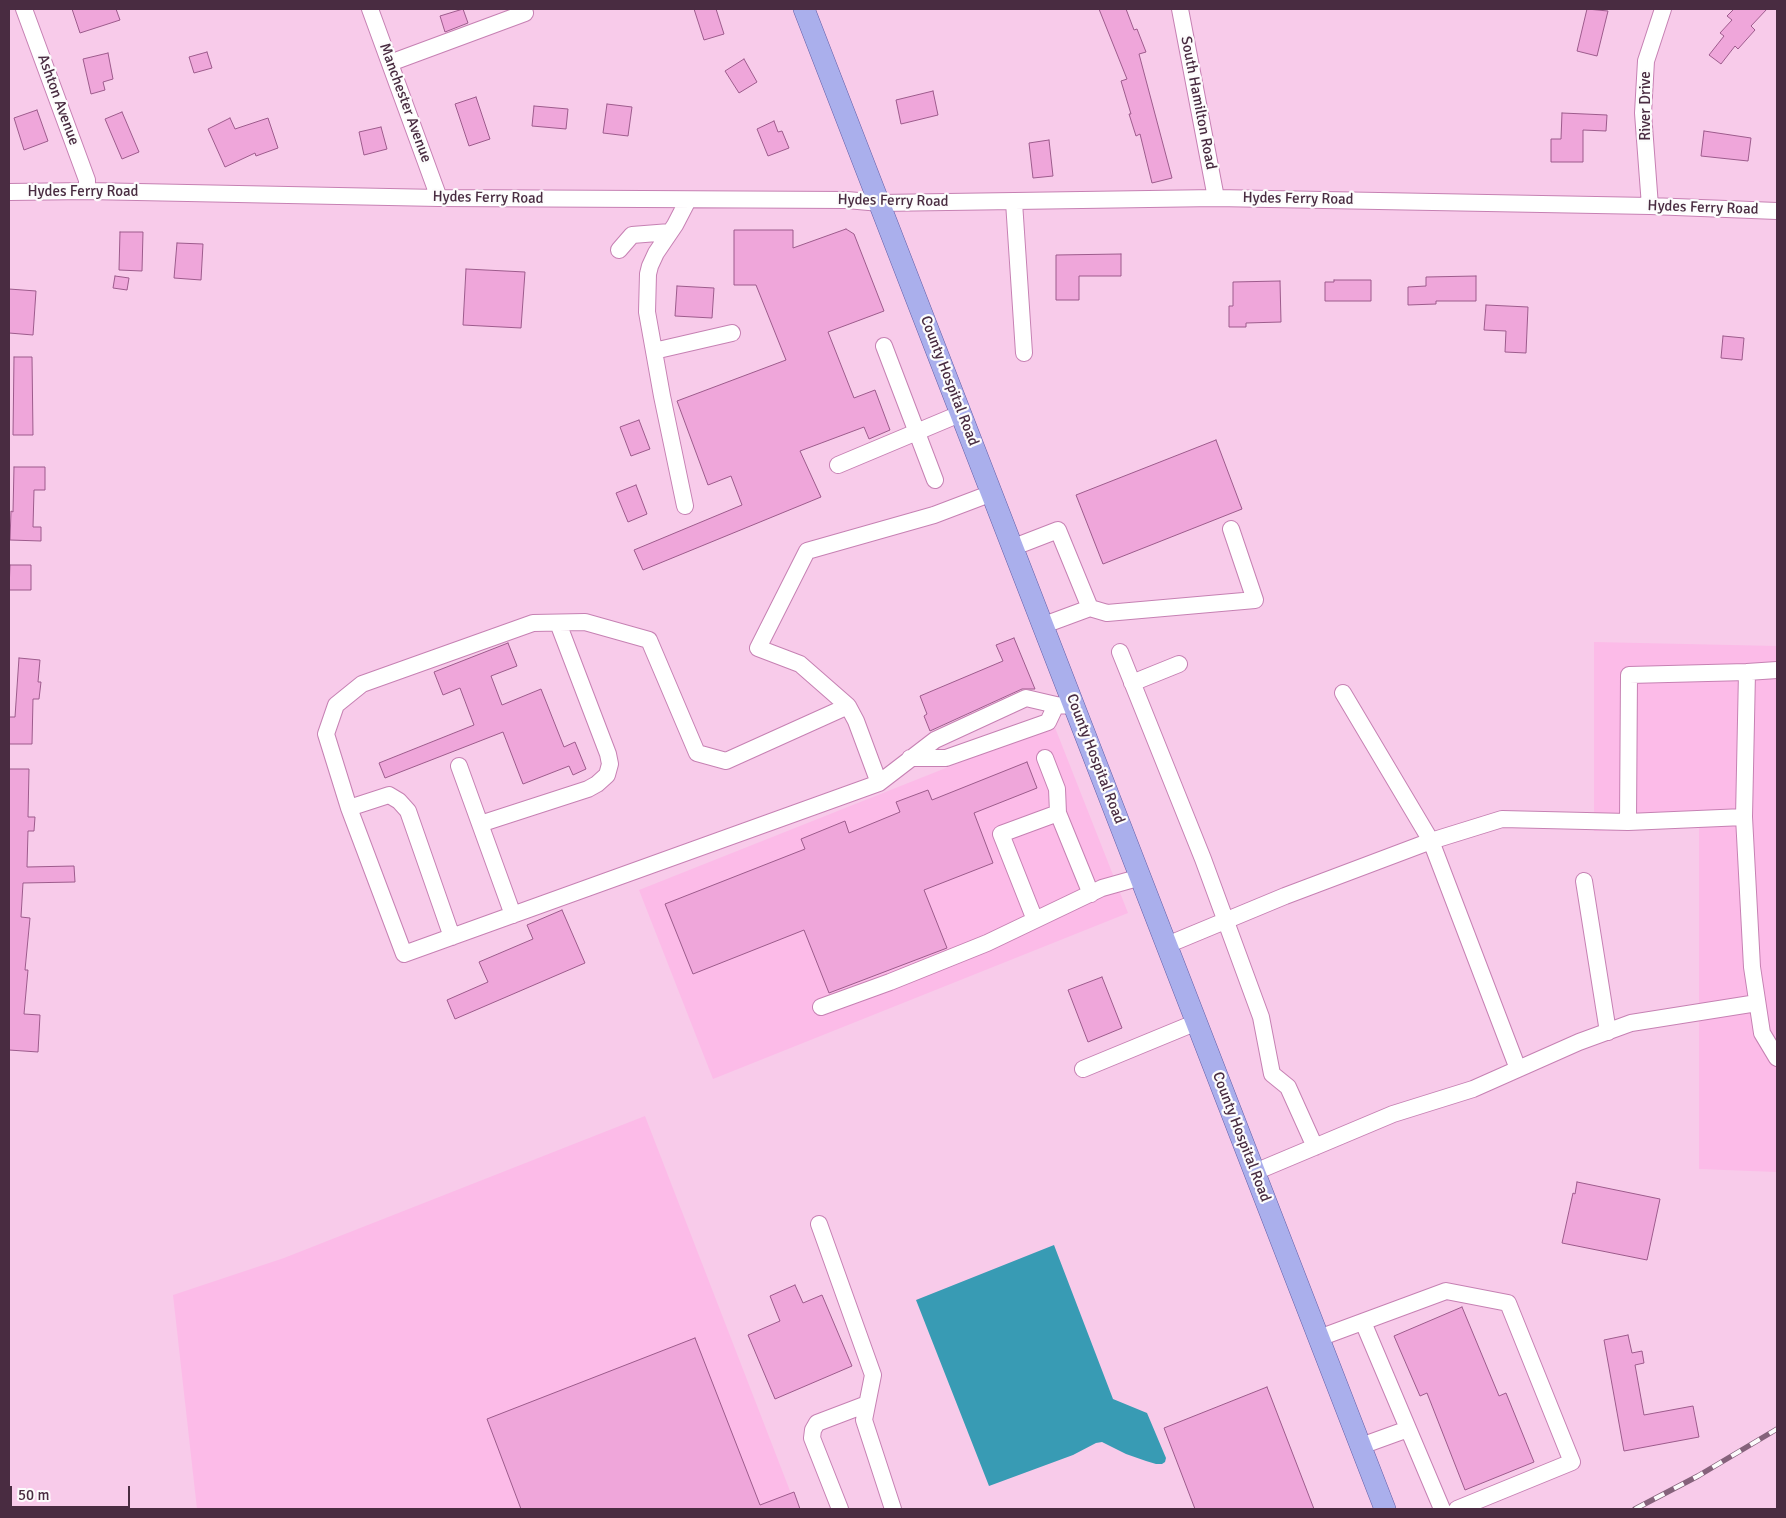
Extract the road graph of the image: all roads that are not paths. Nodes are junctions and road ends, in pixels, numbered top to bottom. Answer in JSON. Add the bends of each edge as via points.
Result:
{"nodes":[{"id":1,"x":24,"y":9,"type":"edge"},
{"id":2,"x":370,"y":9,"type":"edge"},
{"id":3,"x":804,"y":9,"type":"edge"},
{"id":4,"x":1180,"y":9,"type":"edge"},
{"id":5,"x":1664,"y":9,"type":"edge"},
{"id":6,"x":525,"y":13,"type":"dead end"},
{"id":7,"x":390,"y":63,"type":"junction"},
{"id":8,"x":87,"y":191,"type":"junction"},
{"id":9,"x":9,"y":192,"type":"edge"},
{"id":10,"x":439,"y":198,"type":"junction"},
{"id":11,"x":1216,"y":198,"type":"junction"},
{"id":12,"x":688,"y":200,"type":"junction"},
{"id":13,"x":1014,"y":202,"type":"junction"},
{"id":14,"x":880,"y":203,"type":"junction"},
{"id":15,"x":1650,"y":206,"type":"junction"},
{"id":16,"x":1777,"y":211,"type":"edge"},
{"id":17,"x":670,"y":232,"type":"junction"},
{"id":18,"x":619,"y":250,"type":"dead end"},
{"id":19,"x":732,"y":333,"type":"dead end"},
{"id":20,"x":884,"y":346,"type":"dead end"},
{"id":21,"x":654,"y":351,"type":"junction"},
{"id":22,"x":1024,"y":352,"type":"dead end"},
{"id":23,"x":962,"y":413,"type":"junction"},
{"id":24,"x":916,"y":432,"type":"junction"},
{"id":25,"x":838,"y":465,"type":"dead end"},
{"id":26,"x":935,"y":480,"type":"dead end"},
{"id":27,"x":992,"y":493,"type":"junction"},
{"id":28,"x":685,"y":506,"type":"dead end"},
{"id":29,"x":1231,"y":529,"type":"dead end"},
{"id":30,"x":1014,"y":547,"type":"junction"},
{"id":31,"x":1090,"y":608,"type":"junction"},
{"id":32,"x":558,"y":623,"type":"junction"},
{"id":33,"x":1044,"y":625,"type":"junction"},
{"id":34,"x":1120,"y":652,"type":"dead end"},
{"id":35,"x":1179,"y":664,"type":"dead end"},
{"id":36,"x":1777,"y":670,"type":"edge"},
{"id":37,"x":1747,"y":672,"type":"junction"},
{"id":38,"x":1132,"y":683,"type":"junction"},
{"id":39,"x":1342,"y":693,"type":"dead end"},
{"id":40,"x":1065,"y":705,"type":"junction"},
{"id":41,"x":848,"y":706,"type":"junction"},
{"id":42,"x":910,"y":758,"type":"junction"},
{"id":43,"x":1045,"y":758,"type":"dead end"},
{"id":44,"x":459,"y":766,"type":"dead end"},
{"id":45,"x":879,"y":783,"type":"junction"},
{"id":46,"x":348,"y":808,"type":"junction"},
{"id":47,"x":1058,"y":814,"type":"junction"},
{"id":48,"x":1744,"y":817,"type":"junction"},
{"id":49,"x":1628,"y":822,"type":"junction"},
{"id":50,"x":480,"y":824,"type":"junction"},
{"id":51,"x":1431,"y":842,"type":"junction"},
{"id":52,"x":1141,"y":876,"type":"junction"},
{"id":53,"x":1584,"y":881,"type":"dead end"},
{"id":54,"x":1091,"y":894,"type":"junction"},
{"id":55,"x":513,"y":915,"type":"junction"},
{"id":56,"x":1035,"y":920,"type":"junction"},
{"id":57,"x":1225,"y":921,"type":"junction"},
{"id":58,"x":452,"y":937,"type":"junction"},
{"id":59,"x":1167,"y":945,"type":"junction"},
{"id":60,"x":1757,"y":1003,"type":"junction"},
{"id":61,"x":821,"y":1007,"type":"dead end"},
{"id":62,"x":1197,"y":1022,"type":"junction"},
{"id":63,"x":1608,"y":1032,"type":"junction"},
{"id":64,"x":1777,"y":1058,"type":"edge"},
{"id":65,"x":1083,"y":1069,"type":"dead end"},
{"id":66,"x":1518,"y":1069,"type":"junction"},
{"id":67,"x":1315,"y":1147,"type":"junction"},
{"id":68,"x":1255,"y":1172,"type":"junction"},
{"id":69,"x":819,"y":1224,"type":"dead end"},
{"id":70,"x":1363,"y":1322,"type":"junction"},
{"id":71,"x":1319,"y":1338,"type":"junction"},
{"id":72,"x":868,"y":1404,"type":"junction"},
{"id":73,"x":1408,"y":1429,"type":"junction"},
{"id":74,"x":1361,"y":1446,"type":"junction"},
{"id":75,"x":840,"y":1509,"type":"edge"},
{"id":76,"x":893,"y":1509,"type":"edge"},
{"id":77,"x":1385,"y":1509,"type":"edge"},
{"id":78,"x":1442,"y":1509,"type":"edge"},
{"id":79,"x":1457,"y":1509,"type":"edge"}],
"edges":[{"from":1,"to":8,"type":"street","name":"Ashton Avenue","via":[[88,180]]},
{"from":2,"to":7,"type":"street","name":"Manchester Avenue"},
{"from":3,"to":14,"type":"main road","name":"County Hospital Road"},
{"from":4,"to":11,"type":"street","name":"South Hamilton Road"},
{"from":5,"to":15,"type":"street","name":"River Drive","via":[[1646,61],[1643,113]]},
{"from":6,"to":7,"type":"street"},
{"from":7,"to":10,"type":"street","name":"Manchester Avenue"},
{"from":8,"to":9,"type":"street","name":"Hydes Ferry Road"},
{"from":8,"to":10,"type":"street","name":"Hydes Ferry Road"},
{"from":10,"to":12,"type":"street","name":"Hydes Ferry Road"},
{"from":11,"to":13,"type":"street","name":"Hydes Ferry Road"},
{"from":11,"to":15,"type":"street","name":"Hydes Ferry Road"},
{"from":12,"to":14,"type":"street","name":"Hydes Ferry Road"},
{"from":12,"to":17,"type":"street"},
{"from":13,"to":14,"type":"street","name":"Hydes Ferry Road"},
{"from":13,"to":22,"type":"street"},
{"from":14,"to":23,"type":"main road","name":"County Hospital Road"},
{"from":15,"to":16,"type":"street","name":"Hydes Ferry Road"},
{"from":17,"to":18,"type":"street","via":[[632,235]]},
{"from":17,"to":21,"type":"street","via":[[656,253],[648,274],[647,312]]},
{"from":19,"to":21,"type":"street"},
{"from":20,"to":24,"type":"street"},
{"from":21,"to":28,"type":"street"},
{"from":23,"to":24,"type":"street"},
{"from":23,"to":27,"type":"main road","name":"County Hospital Road"},
{"from":24,"to":25,"type":"street"},
{"from":24,"to":26,"type":"street"},
{"from":27,"to":30,"type":"main road","name":"County Hospital Road"},
{"from":27,"to":41,"type":"street","via":[[934,515],[807,552],[758,648],[800,664]]},
{"from":29,"to":31,"type":"street","via":[[1255,600],[1107,613]]},
{"from":30,"to":31,"type":"street","via":[[1058,530]]},
{"from":30,"to":33,"type":"main road","name":"County Hospital Road"},
{"from":31,"to":33,"type":"street"},
{"from":32,"to":41,"type":"street","via":[[585,622],[649,640],[697,753],[726,762]]},
{"from":32,"to":46,"type":"street","via":[[533,623],[362,684],[336,705],[326,734]]},
{"from":32,"to":50,"type":"street","via":[[608,754],[607,775],[588,789]]},
{"from":33,"to":40,"type":"main road","name":"County Hospital Road"},
{"from":34,"to":38,"type":"street"},
{"from":35,"to":38,"type":"street"},
{"from":36,"to":37,"type":"street"},
{"from":37,"to":48,"type":"street"},
{"from":37,"to":49,"type":"street","via":[[1629,675]]},
{"from":38,"to":57,"type":"street"},
{"from":39,"to":51,"type":"street"},
{"from":40,"to":42,"type":"street","via":[[1048,722],[946,758]]},
{"from":40,"to":42,"type":"street","via":[[1026,698],[935,740]]},
{"from":40,"to":52,"type":"main road","name":"County Hospital Road"},
{"from":41,"to":45,"type":"street"},
{"from":42,"to":45,"type":"street"},
{"from":43,"to":47,"type":"street","via":[[1057,788]]},
{"from":44,"to":50,"type":"street"},
{"from":45,"to":55,"type":"street"},
{"from":46,"to":58,"type":"street","via":[[389,795],[408,811]]},
{"from":46,"to":58,"type":"street","via":[[404,954]]},
{"from":47,"to":54,"type":"street"},
{"from":47,"to":56,"type":"street","via":[[1000,834]]},
{"from":48,"to":49,"type":"street"},
{"from":48,"to":60,"type":"street"},
{"from":49,"to":51,"type":"street","via":[[1502,819]]},
{"from":50,"to":55,"type":"street"},
{"from":51,"to":57,"type":"street"},
{"from":51,"to":66,"type":"street"},
{"from":52,"to":54,"type":"street"},
{"from":52,"to":59,"type":"main road","name":"County Hospital Road"},
{"from":53,"to":63,"type":"street"},
{"from":54,"to":56,"type":"street"},
{"from":55,"to":58,"type":"street"},
{"from":56,"to":61,"type":"street","via":[[987,943]]},
{"from":57,"to":59,"type":"street"},
{"from":57,"to":67,"type":"street","via":[[1261,1017],[1272,1074],[1288,1086]]},
{"from":59,"to":62,"type":"main road","name":"County Hospital Road"},
{"from":60,"to":63,"type":"street","via":[[1631,1023]]},
{"from":60,"to":64,"type":"street","via":[[1762,1033]]},
{"from":62,"to":65,"type":"street"},
{"from":62,"to":68,"type":"main road","name":"County Hospital Road"},
{"from":63,"to":66,"type":"street"},
{"from":66,"to":67,"type":"street","via":[[1473,1089],[1393,1114]]},
{"from":67,"to":68,"type":"street"},
{"from":68,"to":71,"type":"main road","name":"County Hospital Road"},
{"from":69,"to":72,"type":"street","via":[[873,1375]]},
{"from":70,"to":71,"type":"street"},
{"from":70,"to":73,"type":"street"},
{"from":70,"to":79,"type":"street","via":[[1446,1291],[1508,1302],[1572,1462]]},
{"from":71,"to":74,"type":"main road","name":"County Hospital Road"},
{"from":72,"to":75,"type":"street","via":[[817,1423],[813,1430],[812,1438]]},
{"from":72,"to":76,"type":"street","via":[[864,1420]]},
{"from":73,"to":74,"type":"street"},
{"from":73,"to":78,"type":"street"},
{"from":74,"to":77,"type":"main road","name":"County Hospital Road"}]}
